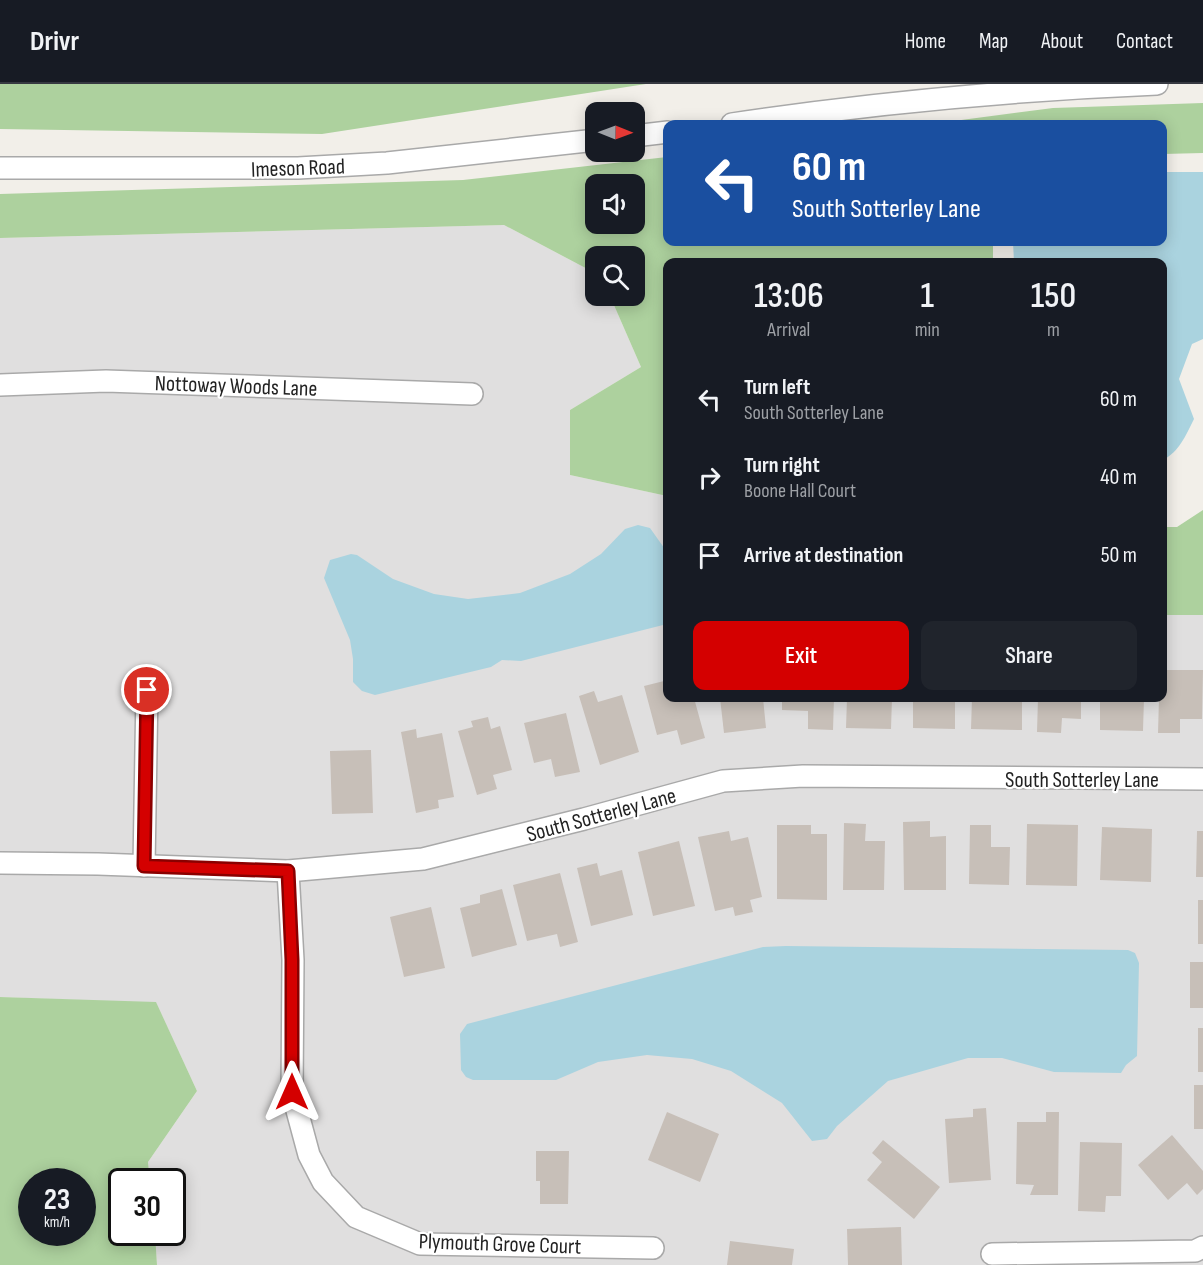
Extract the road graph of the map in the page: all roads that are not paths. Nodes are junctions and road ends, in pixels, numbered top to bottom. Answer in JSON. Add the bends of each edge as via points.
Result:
{"nodes":[{"id":1,"x":1157,"y":84,"type":"edge"},
{"id":2,"x":759,"y":120,"type":"edge"},
{"id":3,"x":663,"y":133,"type":"edge"},
{"id":4,"x":645,"y":135,"type":"edge"},
{"id":5,"x":585,"y":141,"type":"edge"},
{"id":6,"x":0,"y":168,"type":"edge"},
{"id":7,"x":0,"y":385,"type":"edge"},
{"id":8,"x":472,"y":393,"type":"dead end"},
{"id":9,"x":147,"y":690,"type":"dead end"},
{"id":10,"x":1203,"y":779,"type":"edge"},
{"id":11,"x":0,"y":863,"type":"edge"},
{"id":12,"x":144,"y":866,"type":"junction"},
{"id":13,"x":288,"y":871,"type":"junction"},
{"id":14,"x":1203,"y":1247,"type":"edge"},
{"id":15,"x":653,"y":1248,"type":"dead end"},
{"id":16,"x":992,"y":1254,"type":"dead end"}],
"edges":[{"from":1,"to":2,"type":"street","via":[[953,97]]},
{"from":3,"to":4,"type":"street"},
{"from":5,"to":6,"type":"street","name":"Imeson Road","via":[[387,163],[298,168]]},
{"from":7,"to":8,"type":"street","name":"Nottoway Woods Lane","via":[[106,381]]},
{"from":9,"to":12,"type":"street"},
{"from":10,"to":13,"type":"street","name":"South Sotterley Lane","via":[[803,776],[723,781],[423,859]]},
{"from":11,"to":12,"type":"street","name":"South Sotterley Lane"},
{"from":12,"to":13,"type":"street","name":"South Sotterley Lane"},
{"from":13,"to":15,"type":"street","name":"Plymouth Grove Court","via":[[292,1092],[309,1155],[323,1182],[356,1217],[420,1244]]},
{"from":14,"to":16,"type":"street","via":[[1195,1251]]}]}
